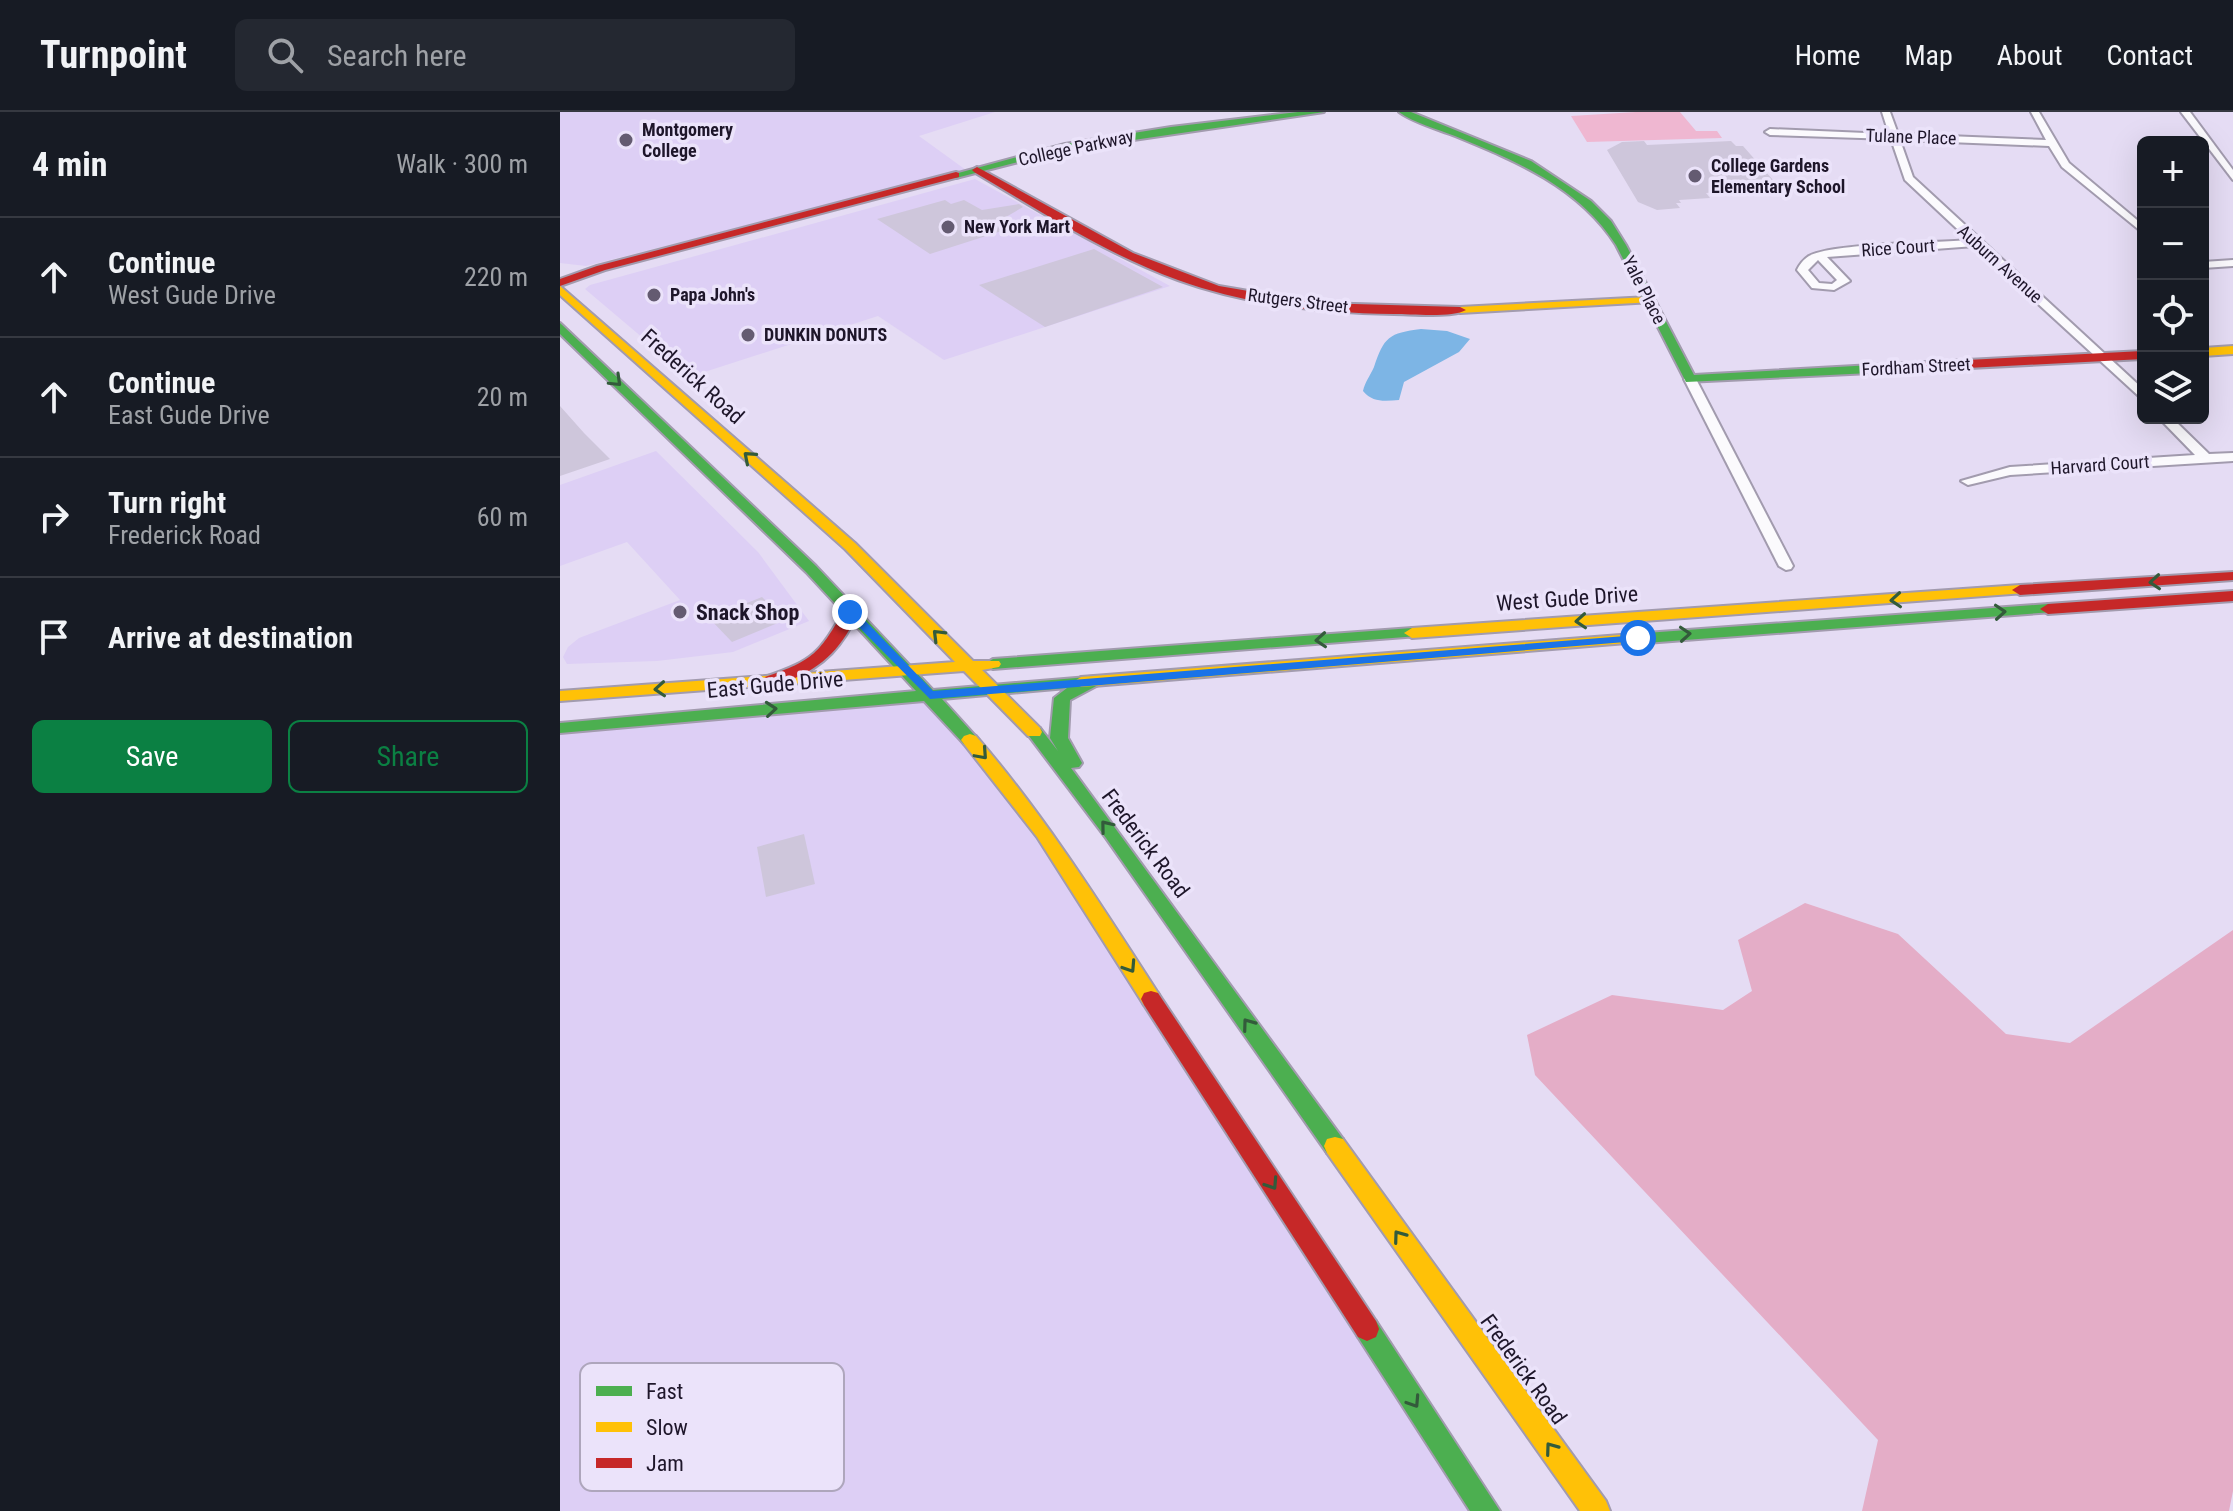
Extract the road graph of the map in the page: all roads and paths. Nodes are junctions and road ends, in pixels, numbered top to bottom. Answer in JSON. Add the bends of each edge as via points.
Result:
{"nodes":[{"id":1,"x":1320,"y":112,"type":"edge"},
{"id":2,"x":1403,"y":112,"type":"edge"},
{"id":3,"x":1886,"y":112,"type":"edge"},
{"id":4,"x":2035,"y":112,"type":"edge"},
{"id":5,"x":2185,"y":112,"type":"edge"},
{"id":6,"x":1770,"y":132,"type":"dead end"},
{"id":7,"x":1894,"y":137,"type":"junction"},
{"id":8,"x":2052,"y":143,"type":"junction"},
{"id":9,"x":977,"y":170,"type":"junction"},
{"id":10,"x":2233,"y":177,"type":"edge"},
{"id":11,"x":2137,"y":225,"type":"edge"},
{"id":12,"x":1977,"y":243,"type":"junction"},
{"id":13,"x":1820,"y":256,"type":"dead end"},
{"id":14,"x":2233,"y":263,"type":"edge"},
{"id":15,"x":2209,"y":265,"type":"edge"},
{"id":16,"x":560,"y":285,"type":"edge"},
{"id":17,"x":1649,"y":300,"type":"junction"},
{"id":18,"x":560,"y":327,"type":"edge"},
{"id":19,"x":2233,"y":350,"type":"edge"},
{"id":20,"x":2209,"y":352,"type":"edge"},
{"id":21,"x":2137,"y":355,"type":"edge"},
{"id":22,"x":2103,"y":357,"type":"junction"},
{"id":23,"x":1690,"y":379,"type":"junction"},
{"id":24,"x":2137,"y":390,"type":"edge"},
{"id":25,"x":2171,"y":424,"type":"edge"},
{"id":26,"x":2233,"y":457,"type":"edge"},
{"id":27,"x":2206,"y":459,"type":"junction"},
{"id":28,"x":1968,"y":481,"type":"dead end"},
{"id":29,"x":1786,"y":566,"type":"dead end"},
{"id":30,"x":2233,"y":576,"type":"edge"},
{"id":31,"x":2233,"y":596,"type":"edge"},
{"id":32,"x":850,"y":612,"type":"junction"},
{"id":33,"x":968,"y":665,"type":"junction"},
{"id":34,"x":905,"y":671,"type":"junction"},
{"id":35,"x":1094,"y":680,"type":"junction"},
{"id":36,"x":771,"y":681,"type":"junction"},
{"id":37,"x":993,"y":690,"type":"junction"},
{"id":38,"x":930,"y":695,"type":"junction"},
{"id":39,"x":560,"y":696,"type":"edge"},
{"id":40,"x":560,"y":728,"type":"edge"},
{"id":41,"x":1074,"y":787,"type":"junction"},
{"id":42,"x":1486,"y":1511,"type":"edge"},
{"id":43,"x":1596,"y":1511,"type":"edge"}],
"edges":[{"from":1,"to":9,"type":"main road","name":"College Parkway","via":[[1110,138]]},
{"from":2,"to":17,"type":"main road","name":"Yale Place","via":[[1528,163],[1580,197],[1607,223]]},
{"from":3,"to":7,"type":"street","name":"Auburn Avenue"},
{"from":4,"to":8,"type":"street"},
{"from":5,"to":10,"type":"street"},
{"from":6,"to":7,"type":"street","name":"Tulane Place"},
{"from":7,"to":8,"type":"street","name":"Tulane Place"},
{"from":7,"to":12,"type":"street","name":"Auburn Avenue","via":[[1908,178]]},
{"from":8,"to":11,"type":"street","via":[[2065,165]]},
{"from":9,"to":16,"type":"main road","name":"College Parkway","via":[[790,226]]},
{"from":9,"to":17,"type":"main road","name":"Rutgers Street","via":[[1153,267],[1243,295],[1381,310]]},
{"from":12,"to":13,"type":"street","name":"Rice Court"},
{"from":12,"to":22,"type":"street","name":"Auburn Avenue"},
{"from":14,"to":15,"type":"street"},
{"from":33,"to":16,"type":"main road","name":"Frederick Road","one_way":true,"via":[[850,546]]},
{"from":17,"to":23,"type":"main road","name":"Yale Place"},
{"from":18,"to":32,"type":"main road","one_way":true},
{"from":19,"to":20,"type":"main road"},
{"from":21,"to":22,"type":"main road","name":"Fordham Street"},
{"from":22,"to":23,"type":"main road","name":"Fordham Street"},
{"from":22,"to":24,"type":"street","name":"Auburn Avenue"},
{"from":23,"to":29,"type":"street","name":"Yale Place"},
{"from":25,"to":27,"type":"street"},
{"from":26,"to":27,"type":"street","name":"Harvard Court"},
{"from":27,"to":28,"type":"street","name":"Harvard Court","via":[[2010,471]]},
{"from":30,"to":33,"type":"main road","name":"West Gude Drive","one_way":true},
{"from":35,"to":31,"type":"main road","name":"West Gude Drive","one_way":true},
{"from":32,"to":34,"type":"main road"},
{"from":32,"to":36,"type":"main road","via":[[829,653]]},
{"from":33,"to":34,"type":"main road","name":"West Gude Drive"},
{"from":33,"to":37,"type":"main road","name":"Frederick Road"},
{"from":34,"to":36,"type":"main road","name":"East Gude Drive"},
{"from":34,"to":38,"type":"main road"},
{"from":35,"to":37,"type":"main road","name":"West Gude Drive"},
{"from":35,"to":41,"type":"main road","via":[[1063,695],[1058,714],[1059,738],[1072,757]]},
{"from":36,"to":39,"type":"main road","name":"East Gude Drive","one_way":true},
{"from":37,"to":38,"type":"main road","name":"East Gude Drive"},
{"from":37,"to":41,"type":"main road","name":"Frederick Road","via":[[1042,740]]},
{"from":40,"to":38,"type":"main road","name":"East Gude Drive","one_way":true},
{"from":38,"to":42,"type":"main road","one_way":true,"via":[[989,761],[1058,856]]},
{"from":43,"to":41,"type":"main road","name":"Frederick Road","one_way":true}]}
